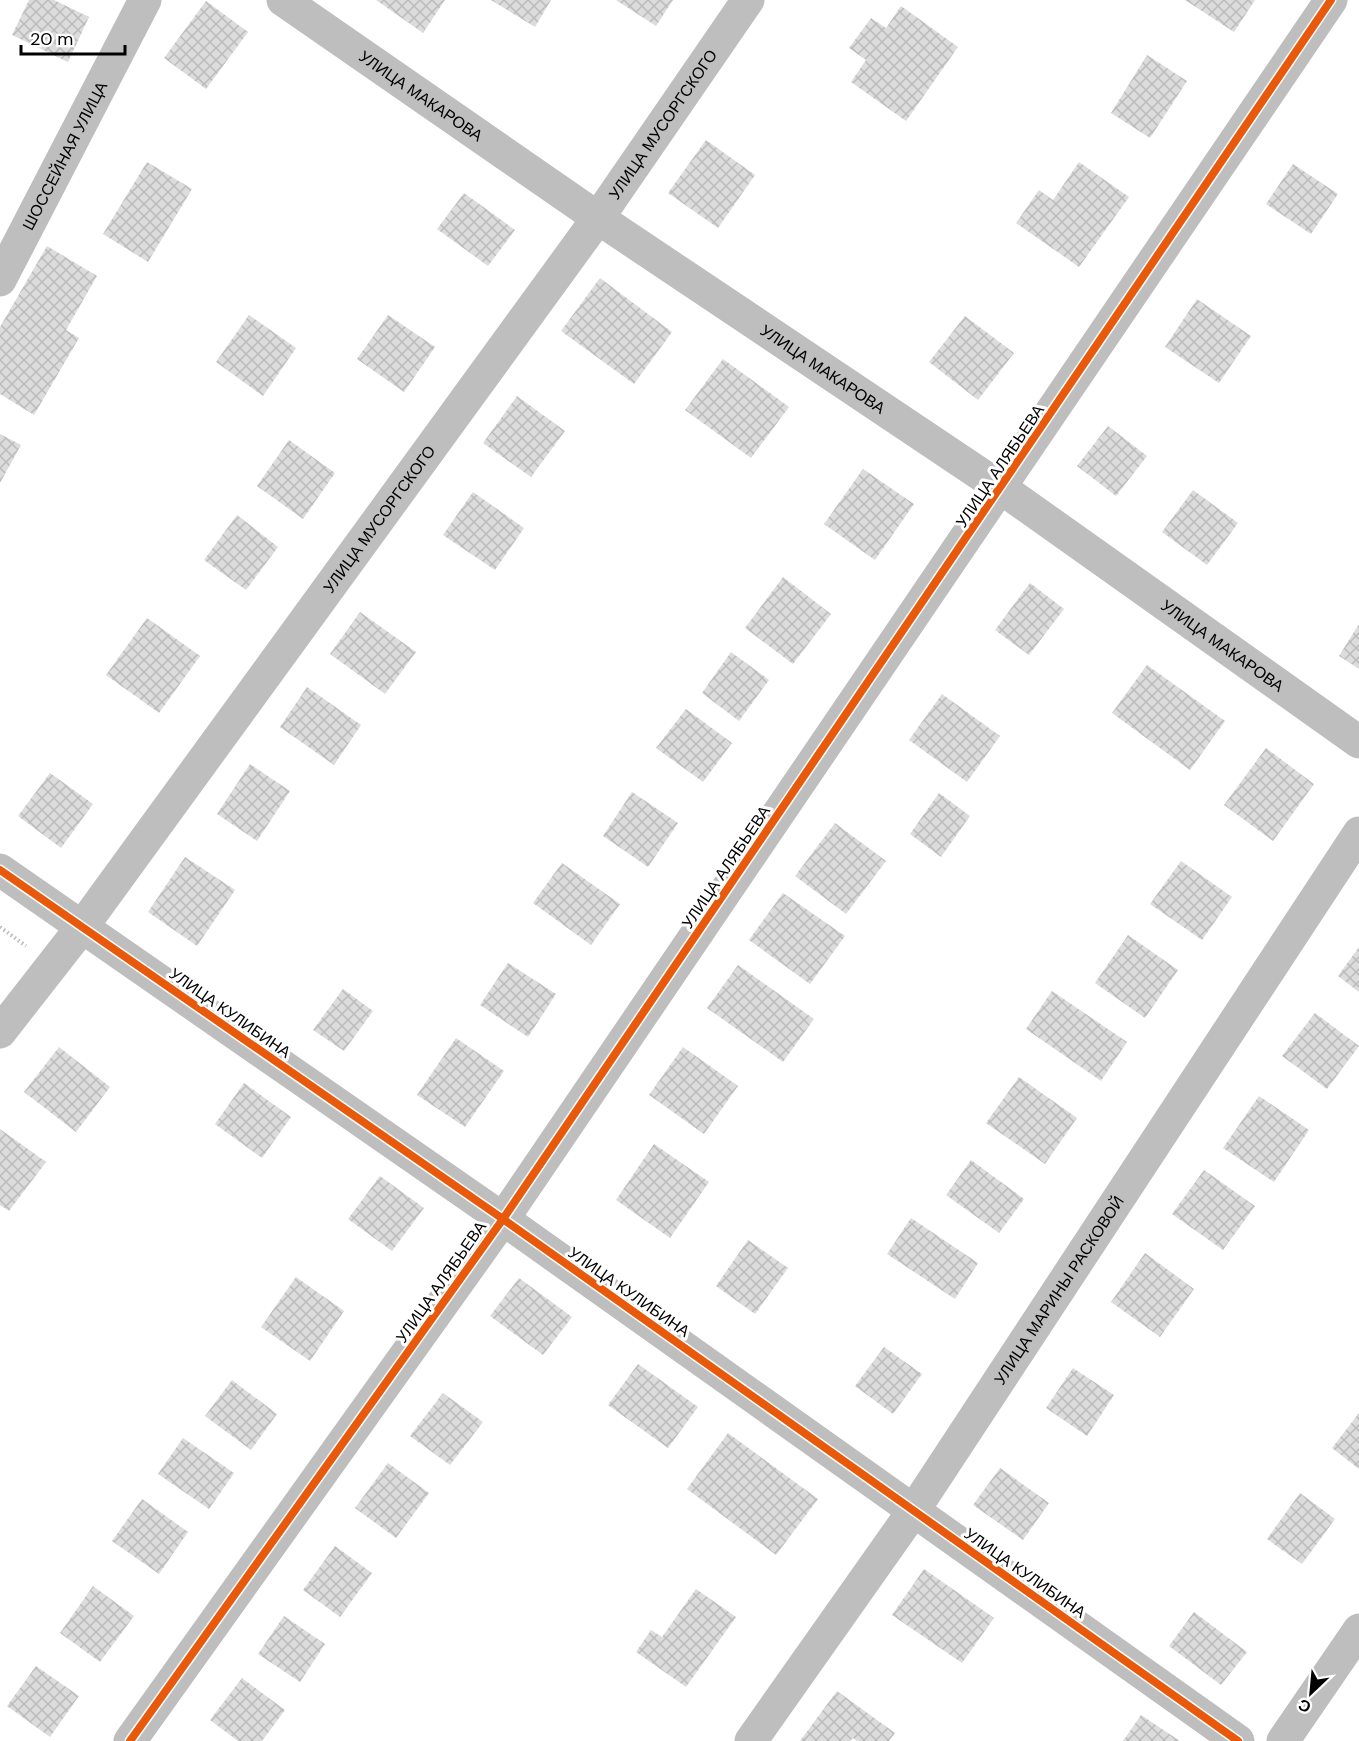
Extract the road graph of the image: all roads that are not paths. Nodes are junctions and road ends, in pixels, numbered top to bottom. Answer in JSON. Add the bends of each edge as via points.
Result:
{"nodes":[{"id":1,"x":145,"y":0,"type":"edge"},
{"id":2,"x":283,"y":0,"type":"edge"},
{"id":3,"x":748,"y":0,"type":"edge"},
{"id":4,"x":1331,"y":0,"type":"edge"},
{"id":5,"x":598,"y":218,"type":"junction"},
{"id":6,"x":0,"y":280,"type":"edge"},
{"id":7,"x":1001,"y":488,"type":"junction"},
{"id":8,"x":1359,"y":742,"type":"edge"},
{"id":9,"x":1359,"y":832,"type":"edge"},
{"id":10,"x":0,"y":870,"type":"edge"},
{"id":11,"x":82,"y":927,"type":"junction"},
{"id":12,"x":0,"y":1032,"type":"edge"},
{"id":13,"x":502,"y":1219,"type":"junction"},
{"id":14,"x":914,"y":1510,"type":"junction"},
{"id":15,"x":1359,"y":1630,"type":"edge"},
{"id":16,"x":130,"y":1741,"type":"edge"},
{"id":17,"x":751,"y":1741,"type":"edge"},
{"id":18,"x":1238,"y":1741,"type":"edge"},
{"id":19,"x":1283,"y":1741,"type":"edge"}],
"edges":[{"from":1,"to":6,"type":"street","name":"ШОССЕЙНАЯ УЛИЦА"},
{"from":2,"to":5,"type":"street","name":"УЛИЦА МАКАРОВА"},
{"from":3,"to":5,"type":"street","name":"УЛИЦА МУСОРГСКОГО"},
{"from":4,"to":7,"type":"street","name":"УЛИЦА АЛЯБЬЕВА"},
{"from":5,"to":7,"type":"street","name":"УЛИЦА МАКАРОВА"},
{"from":5,"to":11,"type":"street","name":"УЛИЦА МУСОРГСКОГО"},
{"from":7,"to":8,"type":"street","name":"УЛИЦА МАКАРОВА"},
{"from":7,"to":13,"type":"street","name":"УЛИЦА АЛЯБЬЕВА"},
{"from":9,"to":14,"type":"street","name":"УЛИЦА МАРИНЫ РАСКОВОЙ"},
{"from":10,"to":11,"type":"street","name":"УЛИЦА КУЛИБИНА"},
{"from":11,"to":12,"type":"street","name":"УЛИЦА МУСОРГСКОГО"},
{"from":11,"to":13,"type":"street","name":"УЛИЦА КУЛИБИНА"},
{"from":13,"to":14,"type":"street","name":"УЛИЦА КУЛИБИНА"},
{"from":13,"to":16,"type":"street","name":"УЛИЦА АЛЯБЬЕВА"},
{"from":14,"to":17,"type":"street","name":"УЛИЦА МАРИНЫ РАСКОВОЙ"},
{"from":14,"to":18,"type":"street","name":"УЛИЦА КУЛИБИНА"},
{"from":15,"to":19,"type":"street"}]}
